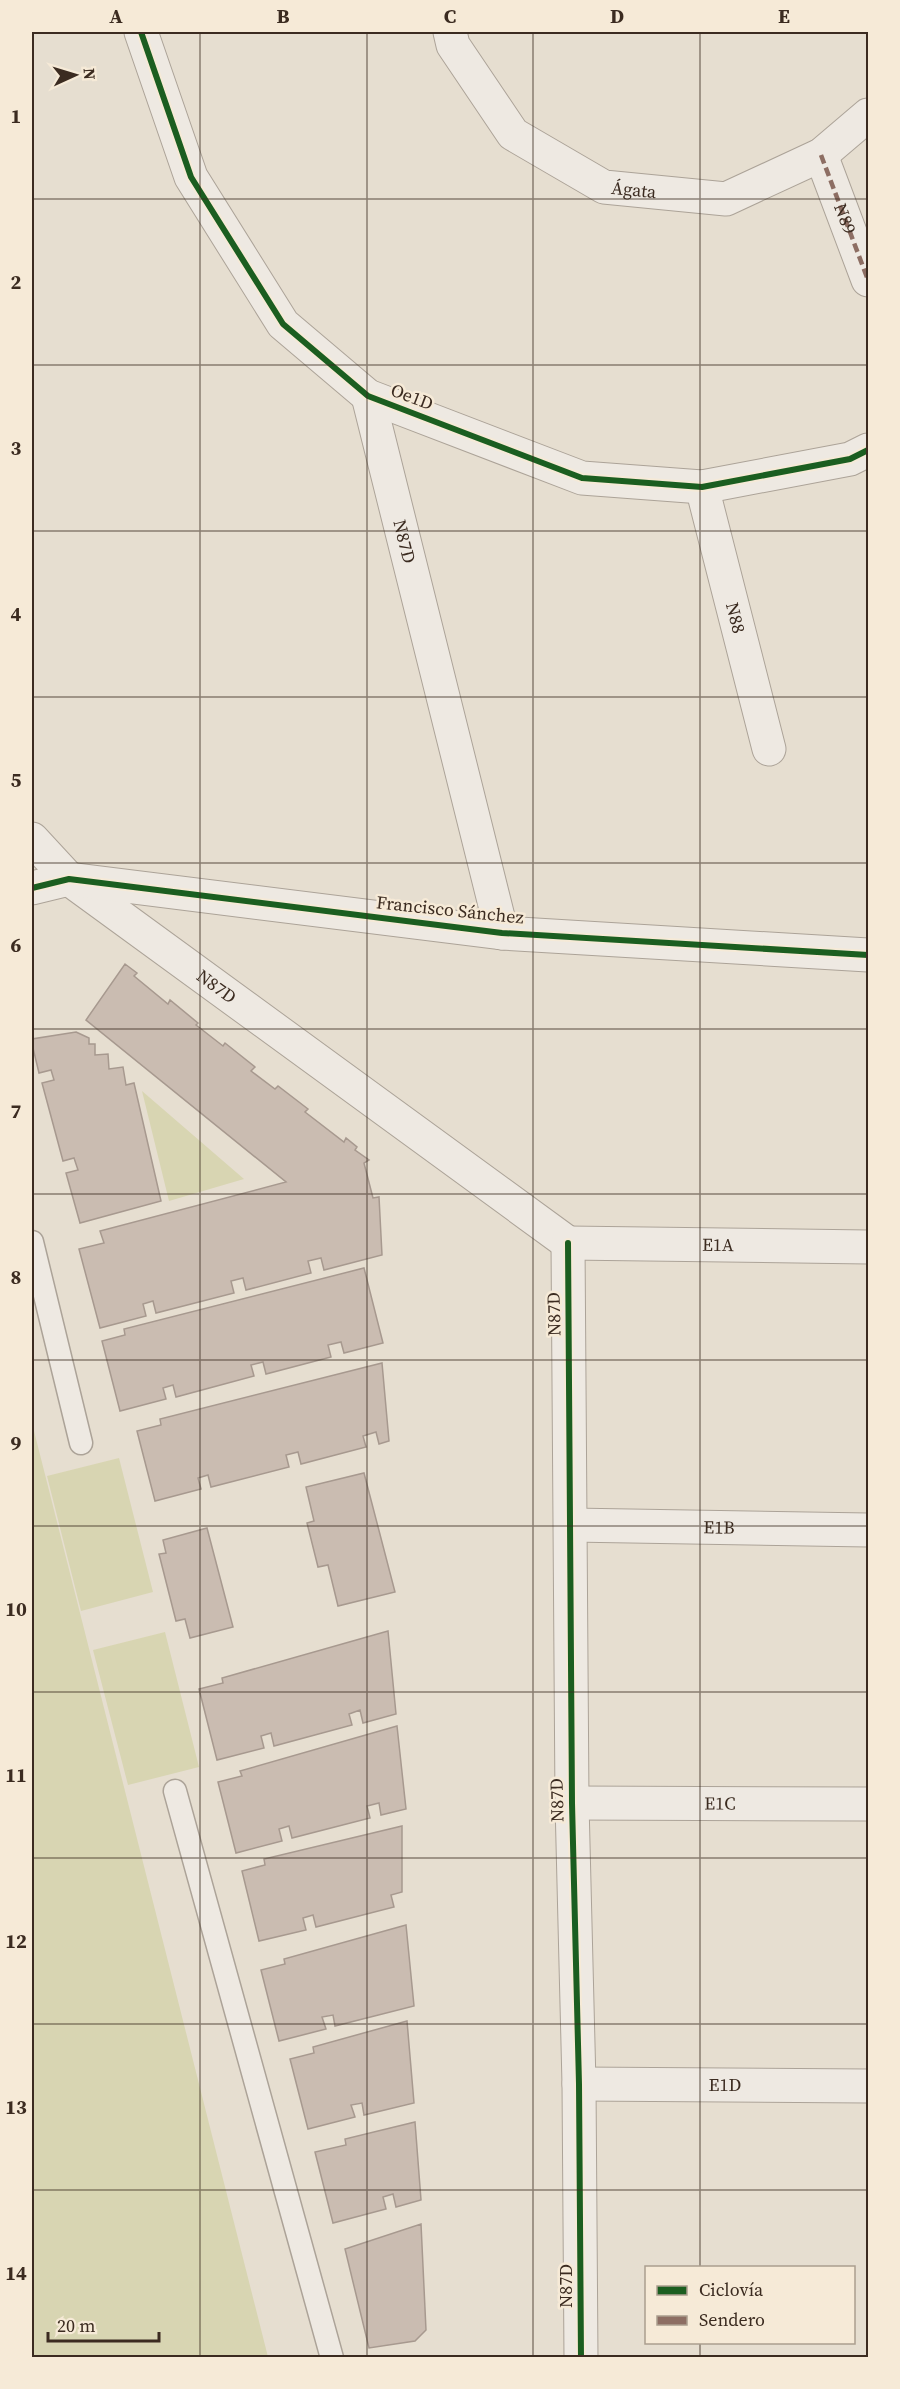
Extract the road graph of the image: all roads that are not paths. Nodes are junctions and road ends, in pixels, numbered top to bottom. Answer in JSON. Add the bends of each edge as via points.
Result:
{"nodes":[{"id":1,"x":141,"y":32,"type":"edge"},
{"id":2,"x":450,"y":32,"type":"edge"},
{"id":3,"x":868,"y":115,"type":"edge"},
{"id":4,"x":821,"y":155,"type":"junction"},
{"id":5,"x":868,"y":280,"type":"edge"},
{"id":6,"x":368,"y":396,"type":"junction"},
{"id":7,"x":868,"y":450,"type":"edge"},
{"id":8,"x":702,"y":488,"type":"junction"},
{"id":9,"x":769,"y":749,"type":"dead end"},
{"id":10,"x":32,"y":839,"type":"edge"},
{"id":11,"x":69,"y":879,"type":"junction"},
{"id":12,"x":32,"y":888,"type":"edge"},
{"id":13,"x":502,"y":933,"type":"junction"},
{"id":14,"x":868,"y":955,"type":"edge"},
{"id":15,"x":32,"y":1242,"type":"edge"},
{"id":16,"x":568,"y":1243,"type":"junction"},
{"id":17,"x":868,"y":1247,"type":"edge"},
{"id":18,"x":81,"y":1443,"type":"dead end"},
{"id":19,"x":571,"y":1526,"type":"junction"},
{"id":20,"x":868,"y":1530,"type":"edge"},
{"id":21,"x":175,"y":1791,"type":"dead end"},
{"id":22,"x":572,"y":1803,"type":"junction"},
{"id":23,"x":868,"y":1804,"type":"edge"},
{"id":24,"x":579,"y":2084,"type":"junction"},
{"id":25,"x":868,"y":2086,"type":"edge"},
{"id":26,"x":332,"y":2358,"type":"edge"},
{"id":27,"x":581,"y":2358,"type":"edge"}],
"edges":[{"from":1,"to":6,"type":"street","name":"Oe1D","via":[[191,177],[283,324]]},
{"from":2,"to":4,"type":"street","name":"Ágata","via":[[453,45],[513,134],[604,187],[726,199]]},
{"from":3,"to":4,"type":"street","name":"Ágata"},
{"from":4,"to":5,"type":"street","name":"N89"},
{"from":6,"to":8,"type":"street","name":"Oe1D","via":[[582,478]]},
{"from":6,"to":13,"type":"street","name":"N87D"},
{"from":7,"to":8,"type":"street","name":"Oe1D","via":[[850,459]]},
{"from":8,"to":9,"type":"street","name":"N88"},
{"from":10,"to":11,"type":"street","name":"N87D"},
{"from":11,"to":12,"type":"street","name":"Francisco Sánchez"},
{"from":11,"to":13,"type":"street","name":"Francisco Sánchez"},
{"from":11,"to":16,"type":"street","name":"N87D"},
{"from":13,"to":14,"type":"street","name":"Francisco Sánchez"},
{"from":15,"to":18,"type":"lane"},
{"from":16,"to":17,"type":"street","name":"E1A"},
{"from":16,"to":19,"type":"street","name":"N87D"},
{"from":19,"to":20,"type":"street","name":"E1B"},
{"from":19,"to":22,"type":"street","name":"N87D"},
{"from":21,"to":26,"type":"lane"},
{"from":22,"to":23,"type":"street","name":"E1C"},
{"from":22,"to":24,"type":"street","name":"N87D"},
{"from":24,"to":25,"type":"street","name":"E1D"},
{"from":24,"to":27,"type":"street","name":"N87D"}]}
